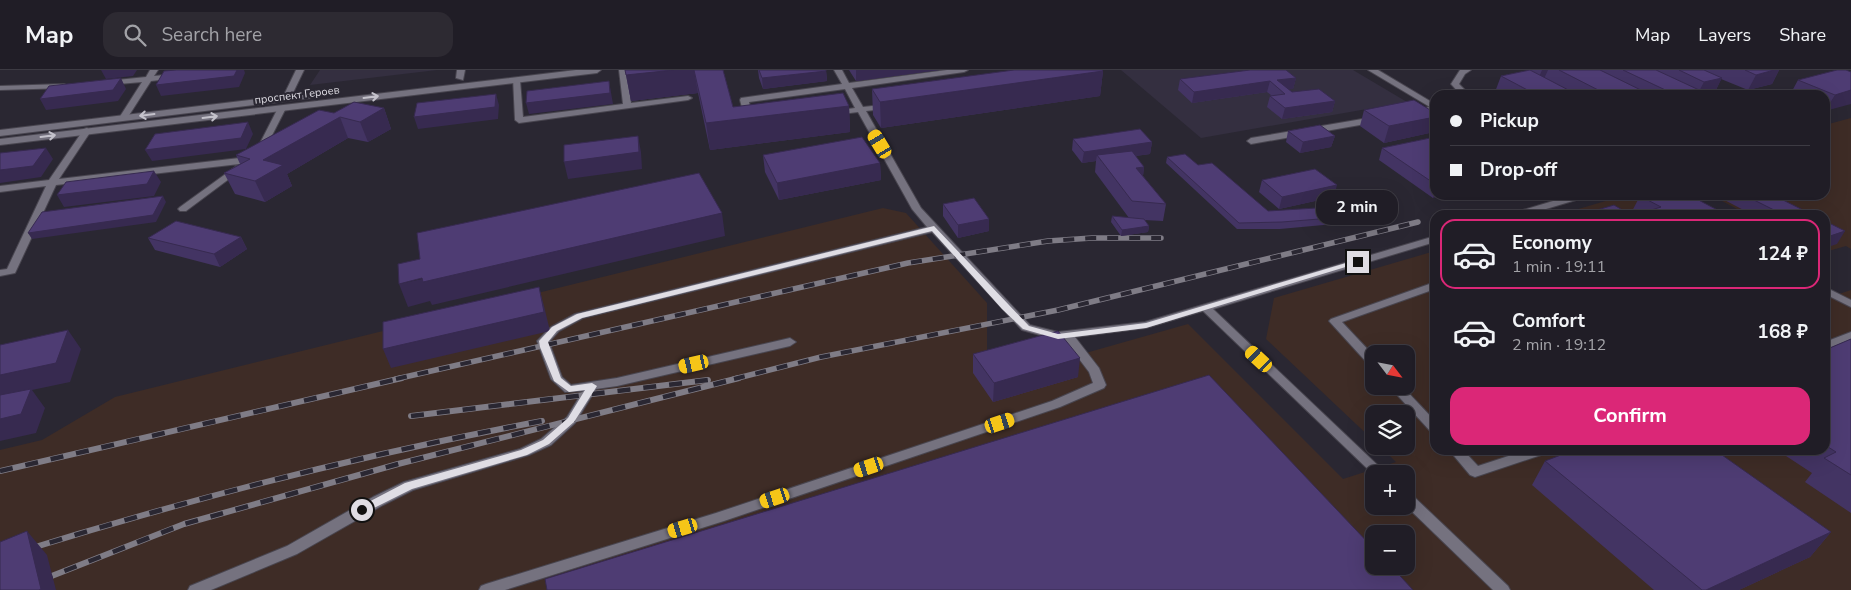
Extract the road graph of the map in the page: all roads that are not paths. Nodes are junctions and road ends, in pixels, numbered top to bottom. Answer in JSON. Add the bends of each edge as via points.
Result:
{"nodes":[{"id":1,"x":154,"y":70,"type":"edge"},
{"id":2,"x":300,"y":70,"type":"edge"},
{"id":3,"x":526,"y":70,"type":"edge"},
{"id":4,"x":597,"y":70,"type":"edge"},
{"id":5,"x":623,"y":70,"type":"edge"},
{"id":6,"x":838,"y":70,"type":"edge"},
{"id":7,"x":964,"y":70,"type":"edge"},
{"id":8,"x":1372,"y":70,"type":"edge"},
{"id":9,"x":1467,"y":70,"type":"edge"},
{"id":10,"x":460,"y":74,"type":"edge"},
{"id":11,"x":185,"y":75,"type":"edge"},
{"id":12,"x":148,"y":80,"type":"junction"},
{"id":13,"x":516,"y":80,"type":"junction"},
{"id":14,"x":99,"y":83,"type":"edge"},
{"id":15,"x":70,"y":86,"type":"edge"},
{"id":16,"x":848,"y":86,"type":"junction"},
{"id":17,"x":0,"y":88,"type":"edge"},
{"id":18,"x":1461,"y":90,"type":"edge"},
{"id":19,"x":688,"y":98,"type":"dead end"},
{"id":20,"x":286,"y":99,"type":"junction"},
{"id":21,"x":899,"y":104,"type":"edge"},
{"id":22,"x":1430,"y":105,"type":"edge"},
{"id":23,"x":627,"y":106,"type":"junction"},
{"id":24,"x":282,"y":108,"type":"junction"},
{"id":25,"x":1430,"y":109,"type":"edge"},
{"id":26,"x":860,"y":110,"type":"junction"},
{"id":27,"x":1406,"y":114,"type":"edge"},
{"id":28,"x":823,"y":115,"type":"edge"},
{"id":29,"x":1387,"y":117,"type":"edge"},
{"id":30,"x":123,"y":118,"type":"junction"},
{"id":31,"x":760,"y":124,"type":"edge"},
{"id":32,"x":87,"y":131,"type":"junction"},
{"id":33,"x":0,"y":133,"type":"edge"},
{"id":34,"x":0,"y":142,"type":"edge"},
{"id":35,"x":1251,"y":142,"type":"dead end"},
{"id":36,"x":248,"y":160,"type":"junction"},
{"id":37,"x":53,"y":182,"type":"junction"},
{"id":38,"x":0,"y":189,"type":"edge"},
{"id":39,"x":1566,"y":200,"type":"edge"},
{"id":40,"x":183,"y":209,"type":"dead end"},
{"id":41,"x":1533,"y":210,"type":"edge"},
{"id":42,"x":934,"y":228,"type":"junction"},
{"id":43,"x":1430,"y":240,"type":"edge"},
{"id":44,"x":0,"y":273,"type":"edge"},
{"id":45,"x":1430,"y":287,"type":"edge"},
{"id":46,"x":1830,"y":293,"type":"edge"},
{"id":47,"x":1851,"y":304,"type":"edge"},
{"id":48,"x":1205,"y":308,"type":"junction"},
{"id":49,"x":1067,"y":335,"type":"junction"},
{"id":50,"x":1851,"y":336,"type":"edge"},
{"id":51,"x":790,"y":342,"type":"dead end"},
{"id":52,"x":1830,"y":344,"type":"edge"},
{"id":53,"x":1365,"y":354,"type":"edge"},
{"id":54,"x":592,"y":386,"type":"junction"},
{"id":55,"x":1404,"y":395,"type":"edge"},
{"id":56,"x":1430,"y":423,"type":"edge"},
{"id":57,"x":1460,"y":455,"type":"edge"},
{"id":58,"x":1527,"y":455,"type":"edge"},
{"id":59,"x":1371,"y":465,"type":"edge"},
{"id":60,"x":1415,"y":507,"type":"edge"},
{"id":61,"x":195,"y":590,"type":"edge"},
{"id":62,"x":486,"y":590,"type":"edge"},
{"id":63,"x":1503,"y":590,"type":"edge"}],
"edges":[{"from":1,"to":12,"type":"lane"},
{"from":2,"to":20,"type":"lane"},
{"from":3,"to":10,"type":"main road","name":"проспект Героев"},
{"from":4,"to":13,"type":"main road","name":"проспект Героев"},
{"from":5,"to":23,"type":"lane"},
{"from":6,"to":16,"type":"lane"},
{"from":7,"to":16,"type":"lane"},
{"from":8,"to":22,"type":"lane"},
{"from":9,"to":18,"type":"lane","via":[[1455,84]]},
{"from":10,"to":20,"type":"main road","name":"проспект Героев"},
{"from":11,"to":12,"type":"lane"},
{"from":12,"to":14,"type":"lane"},
{"from":12,"to":30,"type":"lane"},
{"from":13,"to":23,"type":"lane","via":[[519,120]]},
{"from":24,"to":13,"type":"main road","name":"проспект Героев","one_way":true},
{"from":15,"to":17,"type":"lane"},
{"from":16,"to":26,"type":"lane"},
{"from":16,"to":31,"type":"lane","via":[[744,100],[750,125]]},
{"from":19,"to":23,"type":"lane"},
{"from":20,"to":30,"type":"main road","name":"проспект Героев","one_way":true},
{"from":21,"to":26,"type":"lane"},
{"from":32,"to":24,"type":"main road","name":"проспект Героев","one_way":true},
{"from":24,"to":36,"type":"lane","via":[[260,151]]},
{"from":25,"to":27,"type":"lane"},
{"from":26,"to":28,"type":"lane"},
{"from":26,"to":42,"type":"lane","via":[[917,209]]},
{"from":29,"to":35,"type":"lane"},
{"from":30,"to":33,"type":"main road","name":"проспект Героев"},
{"from":34,"to":32,"type":"main road","name":"проспект Героев","one_way":true},
{"from":32,"to":37,"type":"lane"},
{"from":36,"to":37,"type":"lane"},
{"from":36,"to":40,"type":"lane"},
{"from":37,"to":38,"type":"lane"},
{"from":37,"to":44,"type":"lane","via":[[11,271]]},
{"from":39,"to":41,"type":"lane"},
{"from":42,"to":49,"type":"lane","via":[[1026,328],[1058,336]]},
{"from":42,"to":54,"type":"lane","via":[[579,316],[555,329],[543,341],[544,347],[557,379],[569,389]]},
{"from":43,"to":48,"type":"lane"},
{"from":45,"to":53,"type":"lane","via":[[1334,321]]},
{"from":46,"to":47,"type":"lane"},
{"from":48,"to":49,"type":"lane","via":[[1146,325]]},
{"from":48,"to":59,"type":"lane"},
{"from":49,"to":62,"type":"lane","via":[[1095,371],[1100,385],[1056,404],[719,517]]},
{"from":50,"to":52,"type":"lane"},
{"from":51,"to":54,"type":"lane"},
{"from":54,"to":61,"type":"lane","via":[[571,420],[546,442],[524,452],[409,486],[292,550]]},
{"from":55,"to":56,"type":"lane"},
{"from":57,"to":58,"type":"lane","via":[[1475,472]]},
{"from":60,"to":63,"type":"lane"}]}
